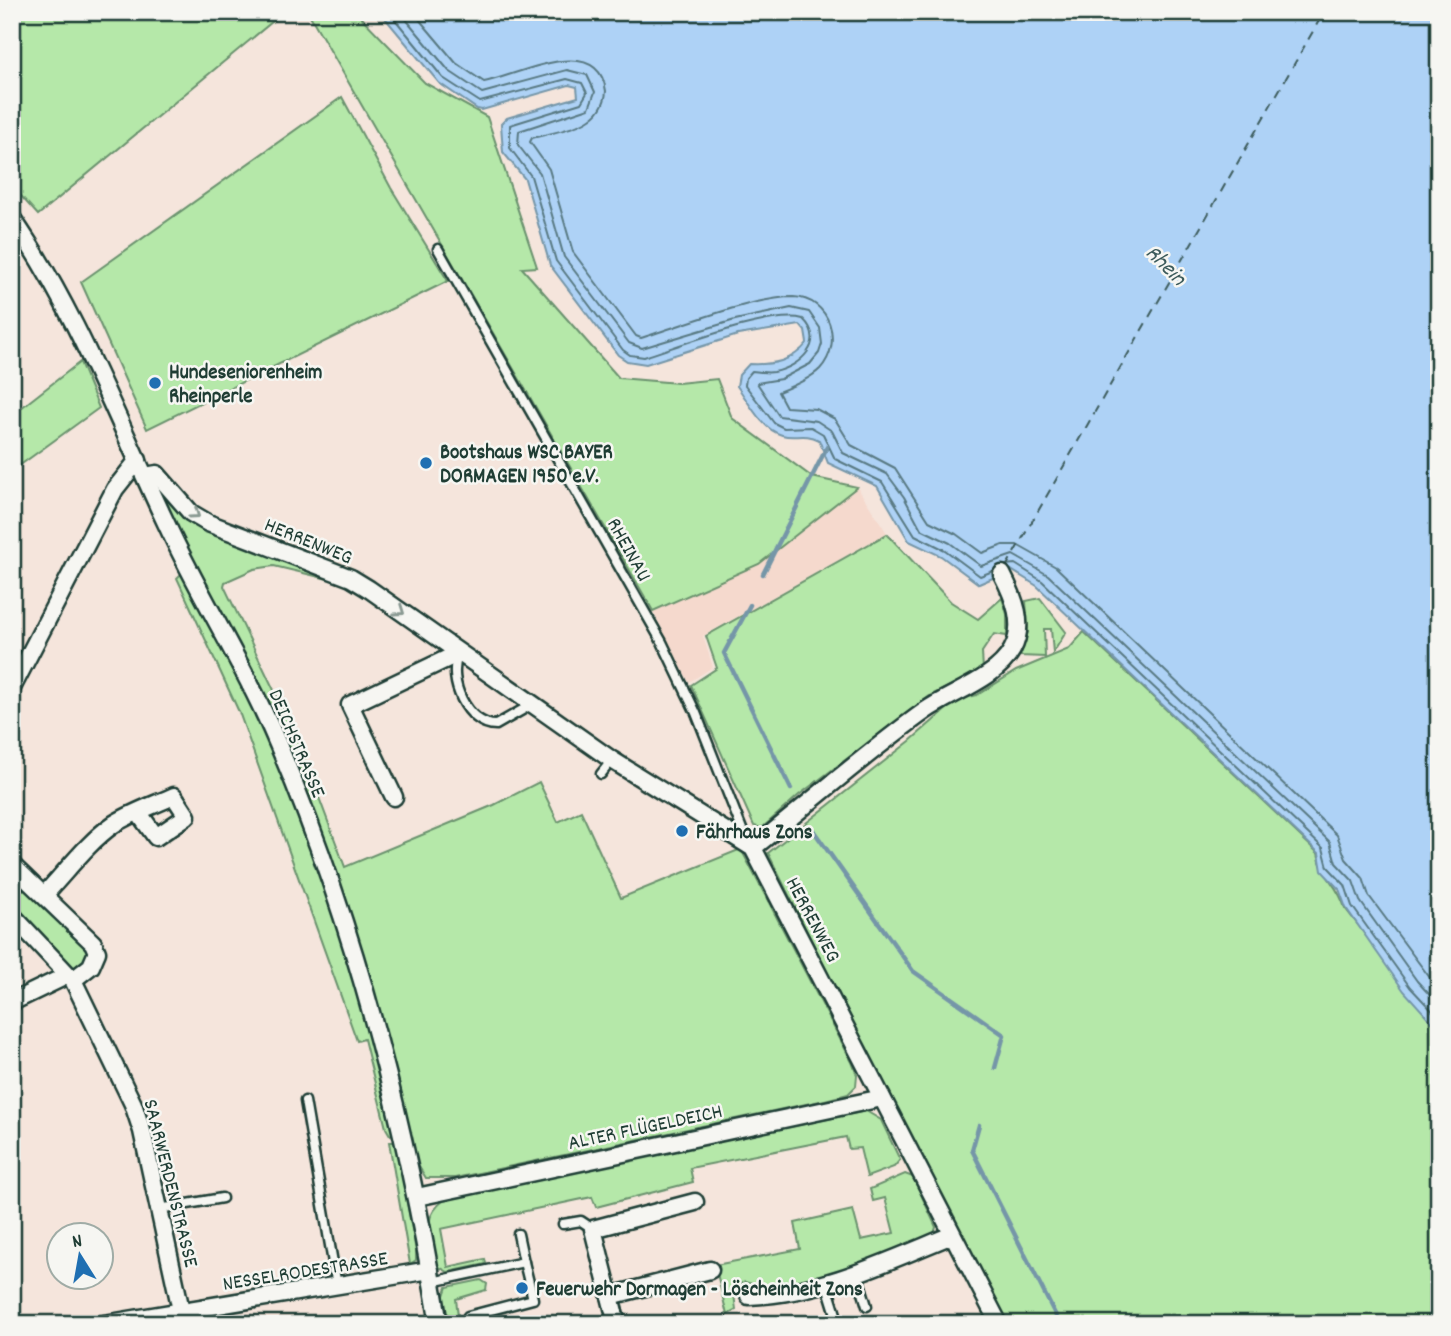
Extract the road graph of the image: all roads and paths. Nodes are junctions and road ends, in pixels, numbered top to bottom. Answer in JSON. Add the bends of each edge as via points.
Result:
{"nodes":[{"id":1,"x":12,"y":218,"type":"edge"},
{"id":2,"x":438,"y":249,"type":"dead end"},
{"id":3,"x":138,"y":460,"type":"junction"},
{"id":4,"x":145,"y":476,"type":"junction"},
{"id":5,"x":1002,"y":575,"type":"dead end"},
{"id":6,"x":459,"y":653,"type":"junction"},
{"id":7,"x":12,"y":688,"type":"edge"},
{"id":8,"x":531,"y":705,"type":"junction"},
{"id":9,"x":612,"y":760,"type":"junction"},
{"id":10,"x":601,"y":775,"type":"dead end"},
{"id":11,"x":394,"y":797,"type":"dead end"},
{"id":12,"x":138,"y":812,"type":"dead end"},
{"id":13,"x":750,"y":845,"type":"junction"},
{"id":14,"x":12,"y":865,"type":"edge"},
{"id":15,"x":44,"y":895,"type":"junction"},
{"id":16,"x":12,"y":915,"type":"edge"},
{"id":17,"x":71,"y":978,"type":"junction"},
{"id":18,"x":12,"y":1002,"type":"edge"},
{"id":19,"x":882,"y":1098,"type":"junction"},
{"id":20,"x":305,"y":1101,"type":"dead end"},
{"id":21,"x":417,"y":1197,"type":"junction"},
{"id":22,"x":222,"y":1198,"type":"dead end"},
{"id":23,"x":695,"y":1202,"type":"dead end"},
{"id":24,"x":159,"y":1209,"type":"junction"},
{"id":25,"x":563,"y":1224,"type":"dead end"},
{"id":26,"x":593,"y":1229,"type":"junction"},
{"id":27,"x":518,"y":1234,"type":"dead end"},
{"id":28,"x":952,"y":1235,"type":"junction"},
{"id":29,"x":524,"y":1262,"type":"junction"},
{"id":30,"x":710,"y":1270,"type":"dead end"},
{"id":31,"x":857,"y":1273,"type":"junction"},
{"id":32,"x":431,"y":1276,"type":"junction"},
{"id":33,"x":826,"y":1282,"type":"junction"},
{"id":34,"x":337,"y":1286,"type":"junction"},
{"id":35,"x":610,"y":1296,"type":"junction"},
{"id":36,"x":749,"y":1296,"type":"dead end"},
{"id":37,"x":867,"y":1306,"type":"dead end"},
{"id":38,"x":468,"y":1315,"type":"dead end"},
{"id":39,"x":183,"y":1317,"type":"edge"},
{"id":40,"x":104,"y":1324,"type":"edge"},
{"id":41,"x":439,"y":1324,"type":"edge"},
{"id":42,"x":617,"y":1324,"type":"edge"},
{"id":43,"x":839,"y":1324,"type":"edge"},
{"id":44,"x":999,"y":1324,"type":"edge"}],
"edges":[{"from":1,"to":3,"type":"street","name":"DEICHSTRASSE","via":[[54,284]]},
{"from":2,"to":13,"type":"lane","name":"RHEINAU","via":[[662,642]]},
{"from":3,"to":4,"type":"street","name":"DEICHSTRASSE"},
{"from":3,"to":7,"type":"street","via":[[115,489]]},
{"from":4,"to":6,"type":"street","name":"HERRENWEG","one_way":true,"via":[[157,474],[191,513],[208,523],[351,578]]},
{"from":4,"to":21,"type":"street","name":"DEICHSTRASSE","via":[[188,569],[258,698],[295,785],[367,994]]},
{"from":5,"to":13,"type":"street","via":[[1018,619],[1017,639],[1007,658],[990,674],[924,712]]},
{"from":6,"to":8,"type":"street","name":"HERRENWEG"},
{"from":6,"to":8,"type":"lane","via":[[454,675],[477,721],[496,725]]},
{"from":6,"to":11,"type":"street","via":[[349,705]]},
{"from":8,"to":9,"type":"street","name":"HERRENWEG"},
{"from":9,"to":10,"type":"lane"},
{"from":9,"to":13,"type":"street","name":"HERRENWEG"},
{"from":12,"to":15,"type":"street","via":[[107,830]]},
{"from":13,"to":19,"type":"street","name":"HERRENWEG"},
{"from":14,"to":15,"type":"street"},
{"from":15,"to":17,"type":"street","via":[[97,952],[91,966]]},
{"from":16,"to":17,"type":"street","name":"SAARWERDENSTRASSE"},
{"from":17,"to":18,"type":"street"},
{"from":17,"to":24,"type":"street","name":"SAARWERDENSTRASSE","via":[[132,1104]]},
{"from":19,"to":21,"type":"street","name":"ALTER FLÜGELDEICH"},
{"from":19,"to":28,"type":"street","name":"HERRENWEG"},
{"from":20,"to":34,"type":"lane"},
{"from":21,"to":32,"type":"street","name":"DEICHSTRASSE"},
{"from":22,"to":24,"type":"lane"},
{"from":23,"to":26,"type":"street"},
{"from":24,"to":39,"type":"street","name":"SAARWERDENSTRASSE"},
{"from":25,"to":26,"type":"lane","via":[[581,1221]]},
{"from":26,"to":35,"type":"street"},
{"from":27,"to":29,"type":"lane"},
{"from":28,"to":31,"type":"street"},
{"from":28,"to":44,"type":"street","name":"HERRENWEG"},
{"from":29,"to":32,"type":"lane"},
{"from":29,"to":38,"type":"lane","via":[[533,1299]]},
{"from":30,"to":35,"type":"street"},
{"from":31,"to":33,"type":"street"},
{"from":31,"to":37,"type":"lane"},
{"from":32,"to":34,"type":"street","name":"NESSELRODESTRASSE"},
{"from":32,"to":41,"type":"street","name":"DEICHSTRASSE"},
{"from":33,"to":36,"type":"street","via":[[777,1295]]},
{"from":33,"to":43,"type":"lane"},
{"from":34,"to":39,"type":"street","name":"NESSELRODESTRASSE"},
{"from":35,"to":42,"type":"street"},
{"from":39,"to":40,"type":"street","name":"NESSELRODESTRASSE"}]}
